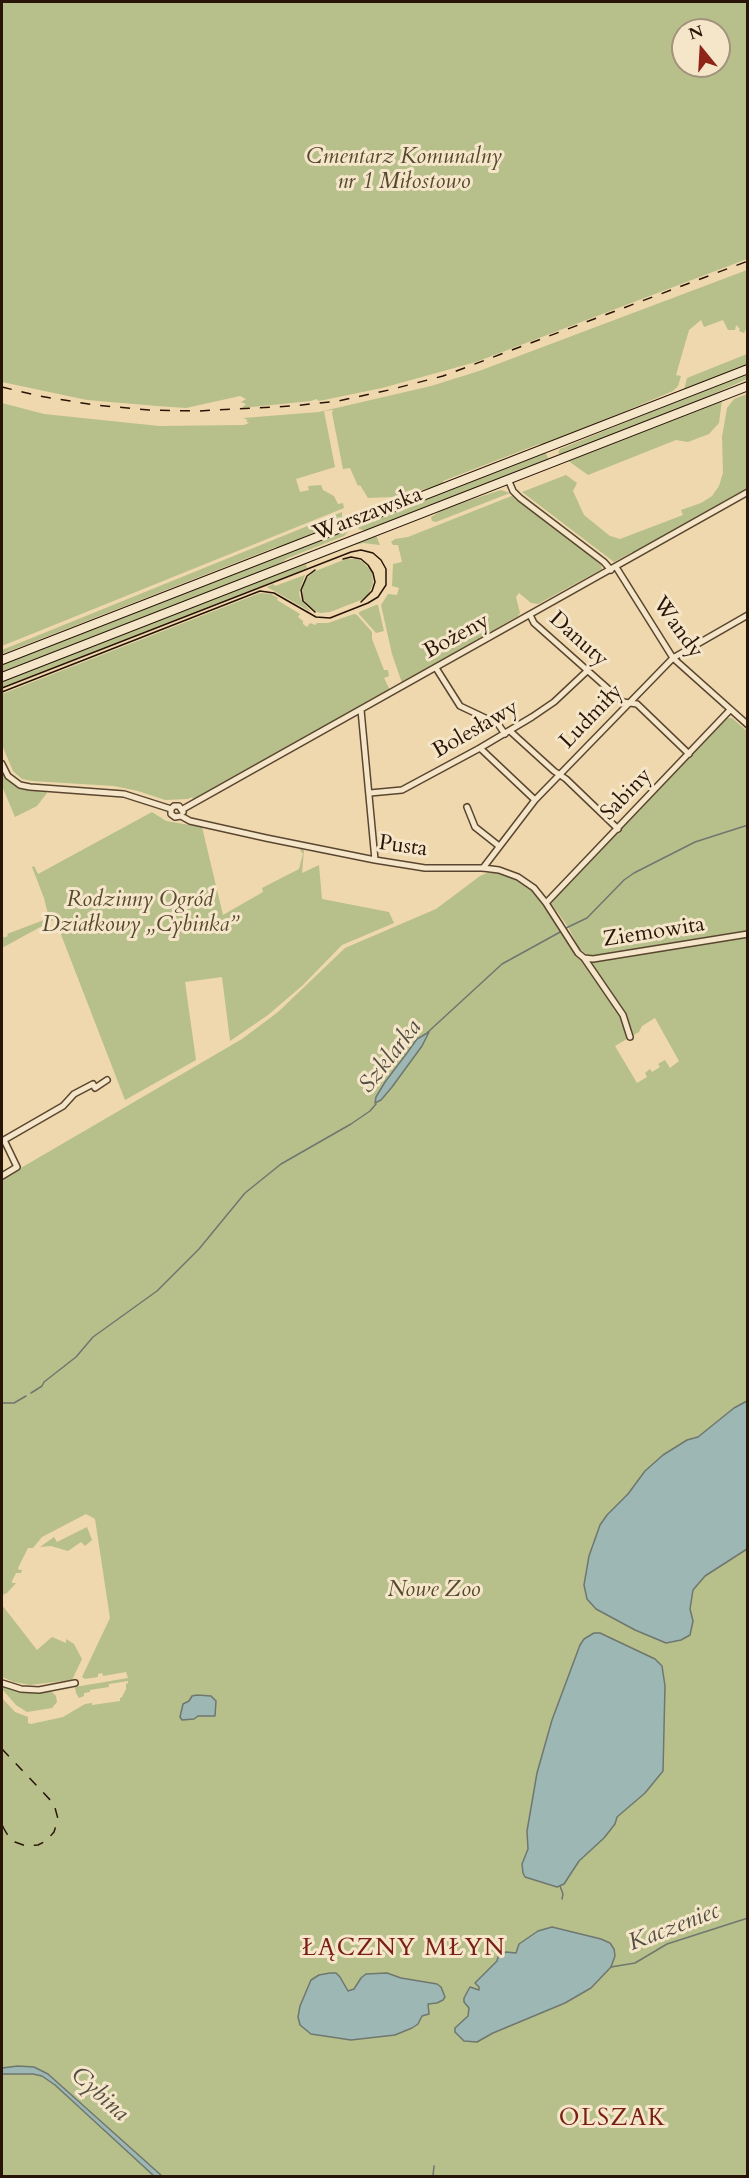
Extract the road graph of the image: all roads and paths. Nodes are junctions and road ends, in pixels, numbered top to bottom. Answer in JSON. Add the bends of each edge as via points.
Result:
{"nodes":[{"id":1,"x":747,"y":369,"type":"edge"},
{"id":2,"x":747,"y":386,"type":"edge"},
{"id":3,"x":557,"y":443,"type":"junction"},
{"id":4,"x":555,"y":461,"type":"junction"},
{"id":5,"x":508,"y":479,"type":"junction"},
{"id":6,"x":747,"y":492,"type":"edge"},
{"id":7,"x":613,"y":568,"type":"junction"},
{"id":8,"x":530,"y":615,"type":"junction"},
{"id":9,"x":747,"y":615,"type":"edge"},
{"id":10,"x":673,"y":658,"type":"junction"},
{"id":11,"x":2,"y":660,"type":"edge"},
{"id":12,"x":436,"y":668,"type":"junction"},
{"id":13,"x":587,"y":671,"type":"junction"},
{"id":14,"x":2,"y":677,"type":"edge"},
{"id":15,"x":628,"y":703,"type":"junction"},
{"id":16,"x":730,"y":710,"type":"junction"},
{"id":17,"x":361,"y":711,"type":"junction"},
{"id":18,"x":747,"y":725,"type":"edge"},
{"id":19,"x":507,"y":732,"type":"junction"},
{"id":20,"x":480,"y":748,"type":"junction"},
{"id":21,"x":689,"y":754,"type":"junction"},
{"id":22,"x":2,"y":764,"type":"edge"},
{"id":23,"x":559,"y":775,"type":"junction"},
{"id":24,"x":370,"y":793,"type":"junction"},
{"id":25,"x":535,"y":800,"type":"junction"},
{"id":26,"x":467,"y":807,"type":"dead end"},
{"id":27,"x":183,"y":808,"type":"junction"},
{"id":28,"x":171,"y":809,"type":"junction"},
{"id":29,"x":181,"y":816,"type":"junction"},
{"id":30,"x":618,"y":829,"type":"junction"},
{"id":31,"x":499,"y":846,"type":"junction"},
{"id":32,"x":375,"y":860,"type":"junction"},
{"id":33,"x":483,"y":868,"type":"junction"},
{"id":34,"x":546,"y":903,"type":"junction"},
{"id":35,"x":747,"y":934,"type":"edge"},
{"id":36,"x":585,"y":958,"type":"junction"},
{"id":37,"x":630,"y":1037,"type":"dead end"},
{"id":38,"x":107,"y":1080,"type":"dead end"},
{"id":39,"x":2,"y":1176,"type":"edge"},
{"id":40,"x":2,"y":1683,"type":"edge"},
{"id":41,"x":75,"y":1683,"type":"dead end"}],
"edges":[{"from":1,"to":3,"type":"main road","name":"Warszawska"},
{"from":2,"to":4,"type":"main road","name":"Warszawska"},
{"from":3,"to":4,"type":"main road","via":[[553,451]]},
{"from":3,"to":11,"type":"main road","name":"Warszawska"},
{"from":4,"to":5,"type":"main road","name":"Warszawska"},
{"from":5,"to":7,"type":"street","name":"Wandy","via":[[520,498]]},
{"from":5,"to":14,"type":"main road","name":"Warszawska"},
{"from":6,"to":7,"type":"street","name":"Bożeny"},
{"from":7,"to":8,"type":"street","name":"Bożeny"},
{"from":7,"to":10,"type":"street","name":"Wandy"},
{"from":8,"to":12,"type":"street","name":"Bożeny"},
{"from":8,"to":13,"type":"street","name":"Danuty"},
{"from":9,"to":10,"type":"street","name":"Ludmiły"},
{"from":10,"to":15,"type":"street","name":"Ludmiły"},
{"from":10,"to":16,"type":"street","name":"Wandy"},
{"from":12,"to":17,"type":"street","name":"Bożeny"},
{"from":12,"to":19,"type":"street","via":[[460,706]]},
{"from":13,"to":15,"type":"street","name":"Danuty"},
{"from":13,"to":19,"type":"street","name":"Bolesławy","via":[[554,702]]},
{"from":15,"to":21,"type":"street","name":"Danuty","via":[[637,704]]},
{"from":15,"to":23,"type":"street","name":"Ludmiły"},
{"from":16,"to":18,"type":"street","name":"Wandy"},
{"from":16,"to":21,"type":"street","name":"Sabiny"},
{"from":17,"to":24,"type":"street"},
{"from":17,"to":27,"type":"street","name":"Bożeny"},
{"from":19,"to":20,"type":"street","name":"Bolesławy"},
{"from":19,"to":23,"type":"street"},
{"from":20,"to":24,"type":"street","name":"Bolesławy","via":[[402,790]]},
{"from":20,"to":25,"type":"street"},
{"from":21,"to":30,"type":"street","name":"Sabiny"},
{"from":22,"to":28,"type":"street","via":[[8,776],[20,785],[124,794]]},
{"from":23,"to":25,"type":"street","name":"Ludmiły"},
{"from":23,"to":30,"type":"street"},
{"from":24,"to":32,"type":"street"},
{"from":25,"to":31,"type":"street","name":"Ludmiły"},
{"from":26,"to":31,"type":"street","via":[[475,827]]},
{"from":27,"to":28,"type":"street","via":[[177,805]]},
{"from":27,"to":29,"type":"street"},
{"from":28,"to":29,"type":"street","via":[[173,816]]},
{"from":29,"to":32,"type":"street","name":"Pusta"},
{"from":30,"to":34,"type":"street","name":"Sabiny"},
{"from":31,"to":33,"type":"street","name":"Ludmiły"},
{"from":32,"to":33,"type":"street","name":"Pusta","via":[[425,868]]},
{"from":33,"to":34,"type":"street","name":"Pusta","via":[[523,880]]},
{"from":34,"to":36,"type":"street","name":"Pusta"},
{"from":35,"to":36,"type":"street","name":"Ziemowita"},
{"from":36,"to":37,"type":"street","name":"Ziemowita","via":[[624,1015]]},
{"from":38,"to":39,"type":"street","via":[[74,1094],[63,1106],[4,1140],[17,1167]]},
{"from":40,"to":41,"type":"street","via":[[39,1690]]}]}
